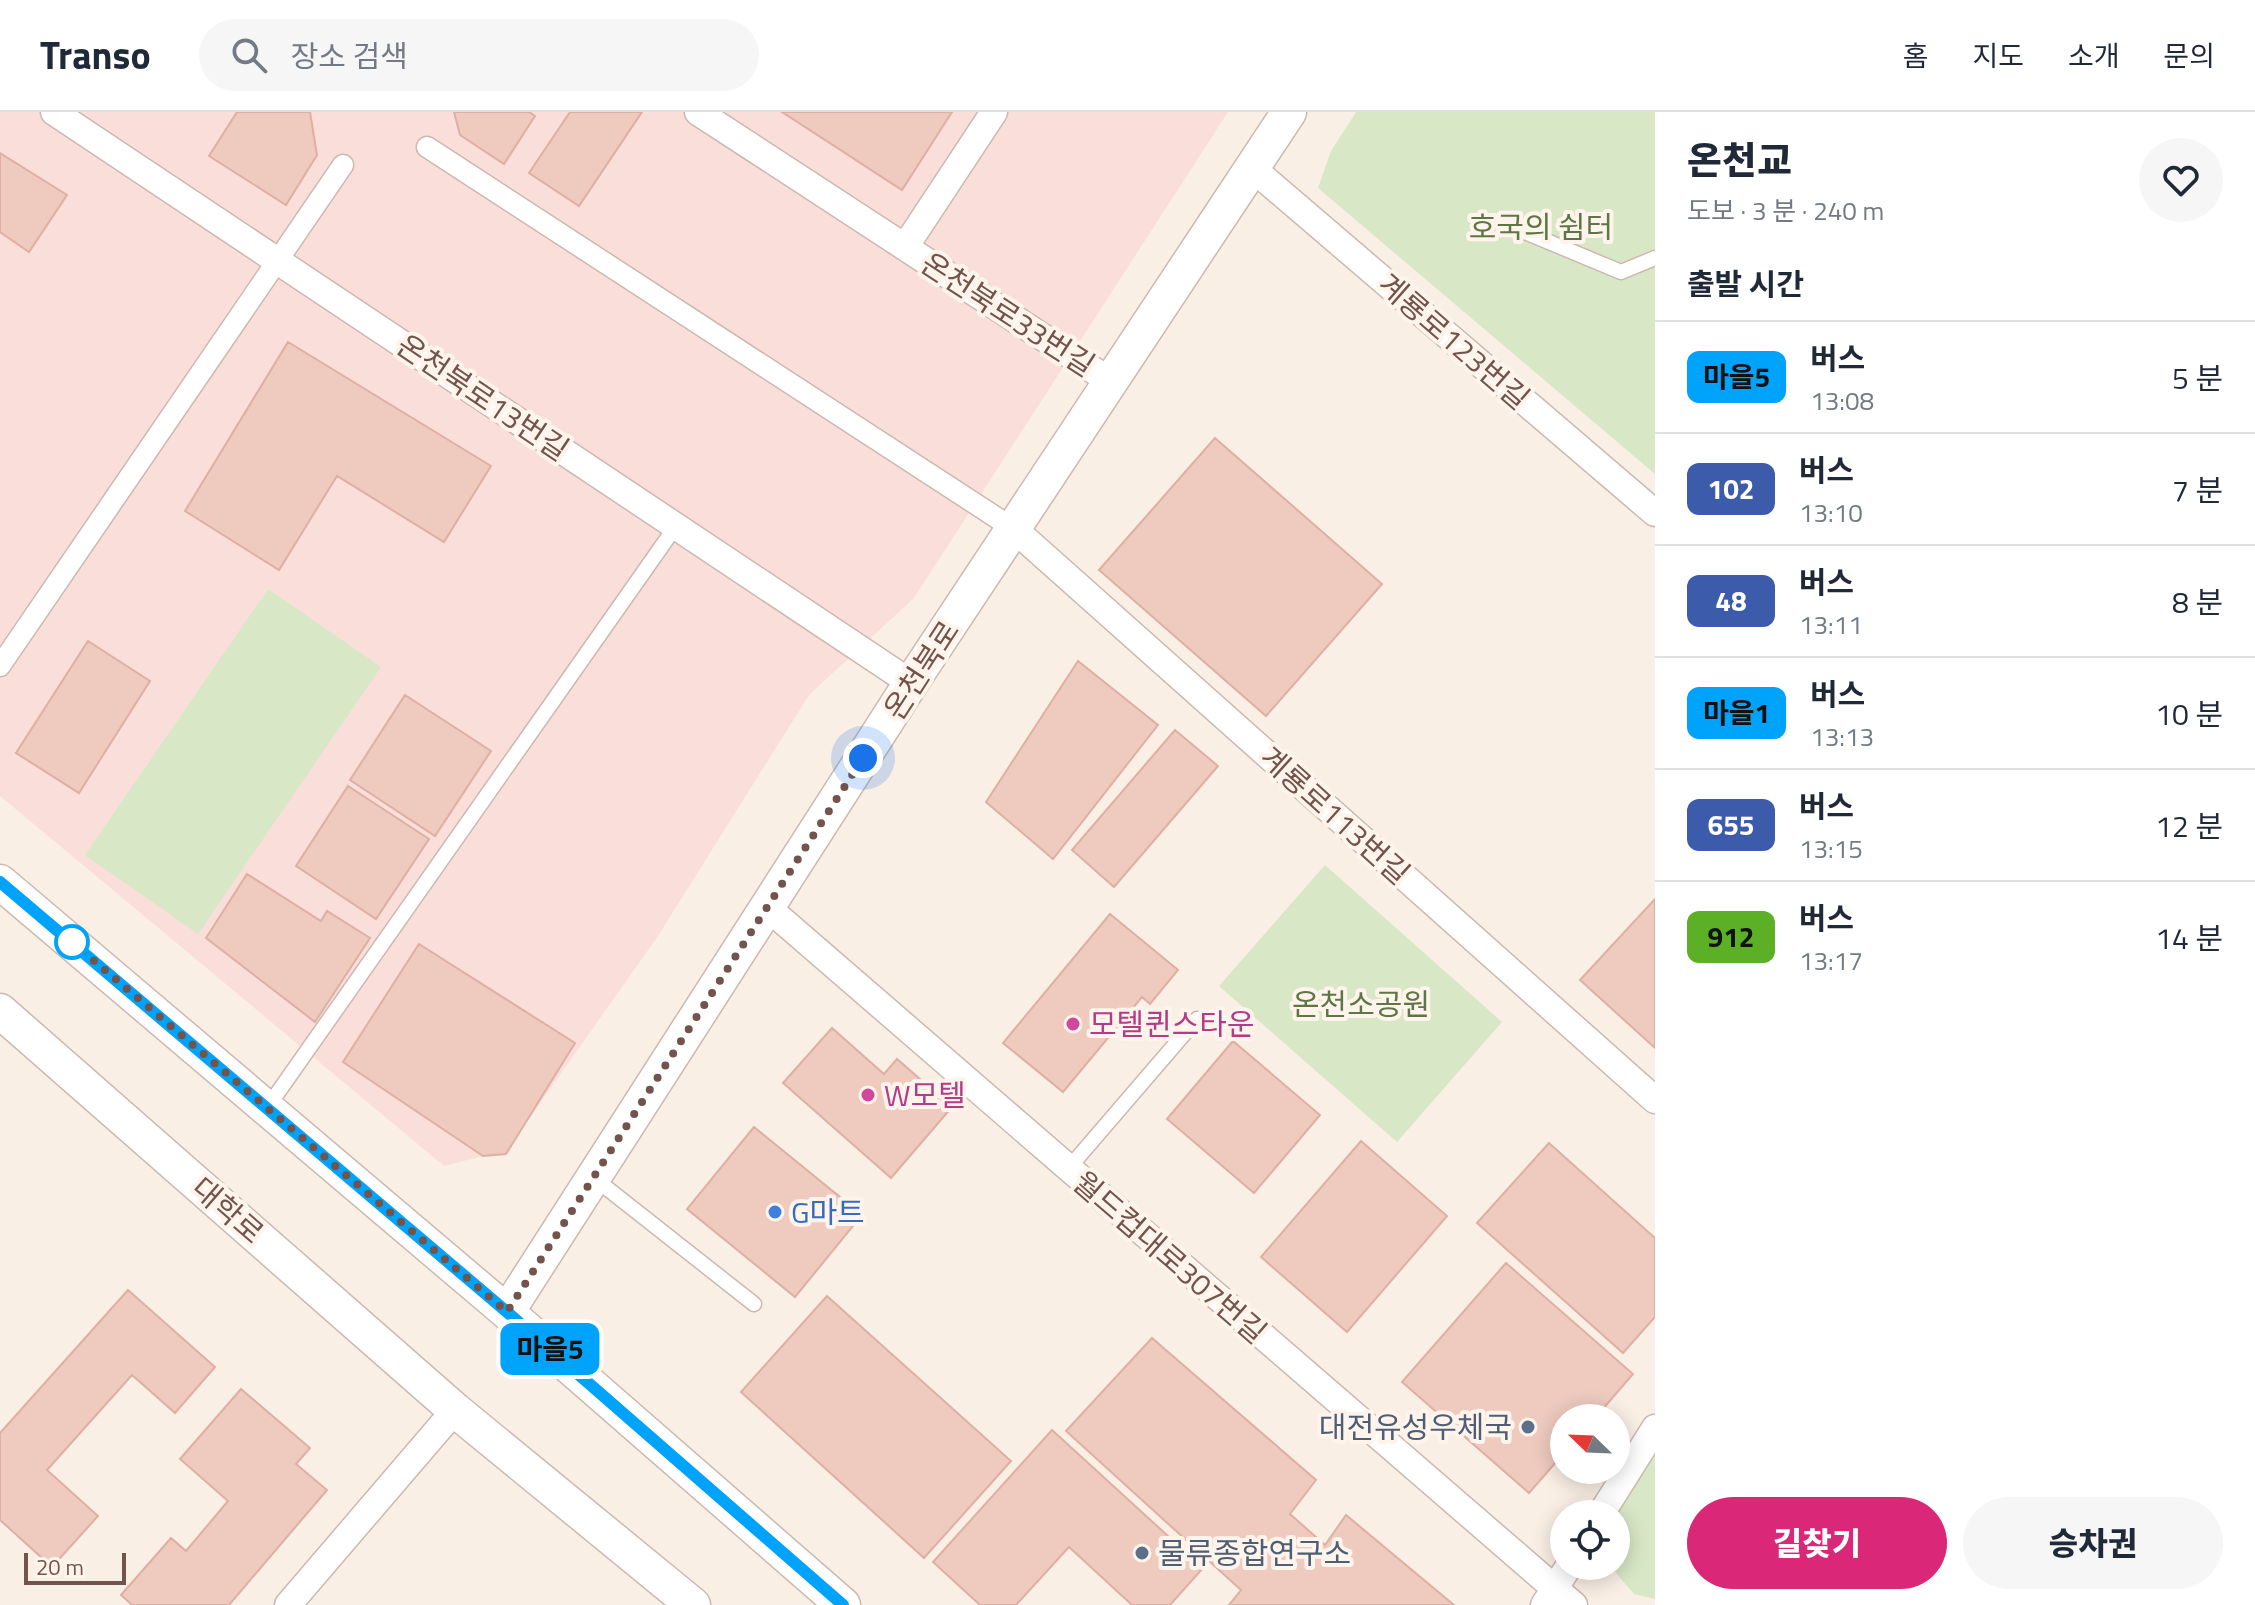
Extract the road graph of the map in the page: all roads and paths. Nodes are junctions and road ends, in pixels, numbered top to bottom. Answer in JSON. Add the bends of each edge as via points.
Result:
{"nodes":[{"id":1,"x":54,"y":112,"type":"edge"},
{"id":2,"x":698,"y":112,"type":"edge"},
{"id":3,"x":994,"y":112,"type":"edge"},
{"id":4,"x":1289,"y":112,"type":"edge"},
{"id":5,"x":427,"y":147,"type":"dead end"},
{"id":6,"x":343,"y":165,"type":"dead end"},
{"id":7,"x":1252,"y":168,"type":"junction"},
{"id":8,"x":1501,"y":222,"type":"dead end"},
{"id":9,"x":905,"y":247,"type":"junction"},
{"id":10,"x":1655,"y":258,"type":"edge"},
{"id":11,"x":278,"y":261,"type":"junction"},
{"id":12,"x":1110,"y":381,"type":"junction"},
{"id":13,"x":1655,"y":513,"type":"edge"},
{"id":14,"x":676,"y":526,"type":"junction"},
{"id":15,"x":1014,"y":529,"type":"junction"},
{"id":16,"x":0,"y":666,"type":"edge"},
{"id":17,"x":911,"y":683,"type":"junction"},
{"id":18,"x":0,"y":882,"type":"edge"},
{"id":19,"x":768,"y":908,"type":"junction"},
{"id":20,"x":0,"y":1011,"type":"edge"},
{"id":21,"x":1197,"y":1019,"type":"dead end"},
{"id":22,"x":1655,"y":1100,"type":"edge"},
{"id":23,"x":267,"y":1108,"type":"junction"},
{"id":24,"x":1068,"y":1169,"type":"junction"},
{"id":25,"x":594,"y":1178,"type":"junction"},
{"id":26,"x":754,"y":1304,"type":"dead end"},
{"id":27,"x":507,"y":1312,"type":"junction"},
{"id":28,"x":455,"y":1410,"type":"junction"},
{"id":29,"x":1655,"y":1428,"type":"edge"},
{"id":30,"x":1610,"y":1500,"type":"edge"},
{"id":31,"x":1560,"y":1591,"type":"edge"},
{"id":32,"x":288,"y":1605,"type":"edge"},
{"id":33,"x":693,"y":1605,"type":"edge"},
{"id":34,"x":843,"y":1605,"type":"edge"}],
"edges":[{"from":1,"to":11,"type":"street","name":"온천북로13번길"},
{"from":2,"to":9,"type":"street","name":"온천북로33번길"},
{"from":3,"to":9,"type":"street","name":"온천북로33번길"},
{"from":4,"to":7,"type":"street","name":"온천북로"},
{"from":5,"to":15,"type":"street"},
{"from":6,"to":11,"type":"street"},
{"from":7,"to":12,"type":"street","name":"온천북로"},
{"from":7,"to":13,"type":"street","name":"계룡로123번길"},
{"from":8,"to":10,"type":"lane","via":[[1621,272]]},
{"from":9,"to":12,"type":"street","name":"온천북로33번길"},
{"from":11,"to":14,"type":"street","name":"온천북로13번길"},
{"from":11,"to":16,"type":"street"},
{"from":12,"to":15,"type":"street","name":"온천북로"},
{"from":14,"to":17,"type":"street","name":"온천북로13번길"},
{"from":14,"to":23,"type":"lane"},
{"from":15,"to":17,"type":"street","name":"온천북로"},
{"from":15,"to":22,"type":"street","name":"계룡로113번길"},
{"from":17,"to":19,"type":"street","name":"온천북로"},
{"from":18,"to":23,"type":"street"},
{"from":19,"to":24,"type":"street","name":"월드컵대로307번길"},
{"from":19,"to":25,"type":"street","name":"온천북로"},
{"from":20,"to":28,"type":"street","name":"대학로"},
{"from":21,"to":24,"type":"lane"},
{"from":23,"to":27,"type":"street"},
{"from":24,"to":31,"type":"street","name":"월드컵대로307번길"},
{"from":25,"to":26,"type":"lane"},
{"from":25,"to":27,"type":"street","name":"온천북로"},
{"from":27,"to":34,"type":"street"},
{"from":28,"to":32,"type":"street"},
{"from":28,"to":33,"type":"street","name":"대학로"},
{"from":29,"to":30,"type":"street"}]}
